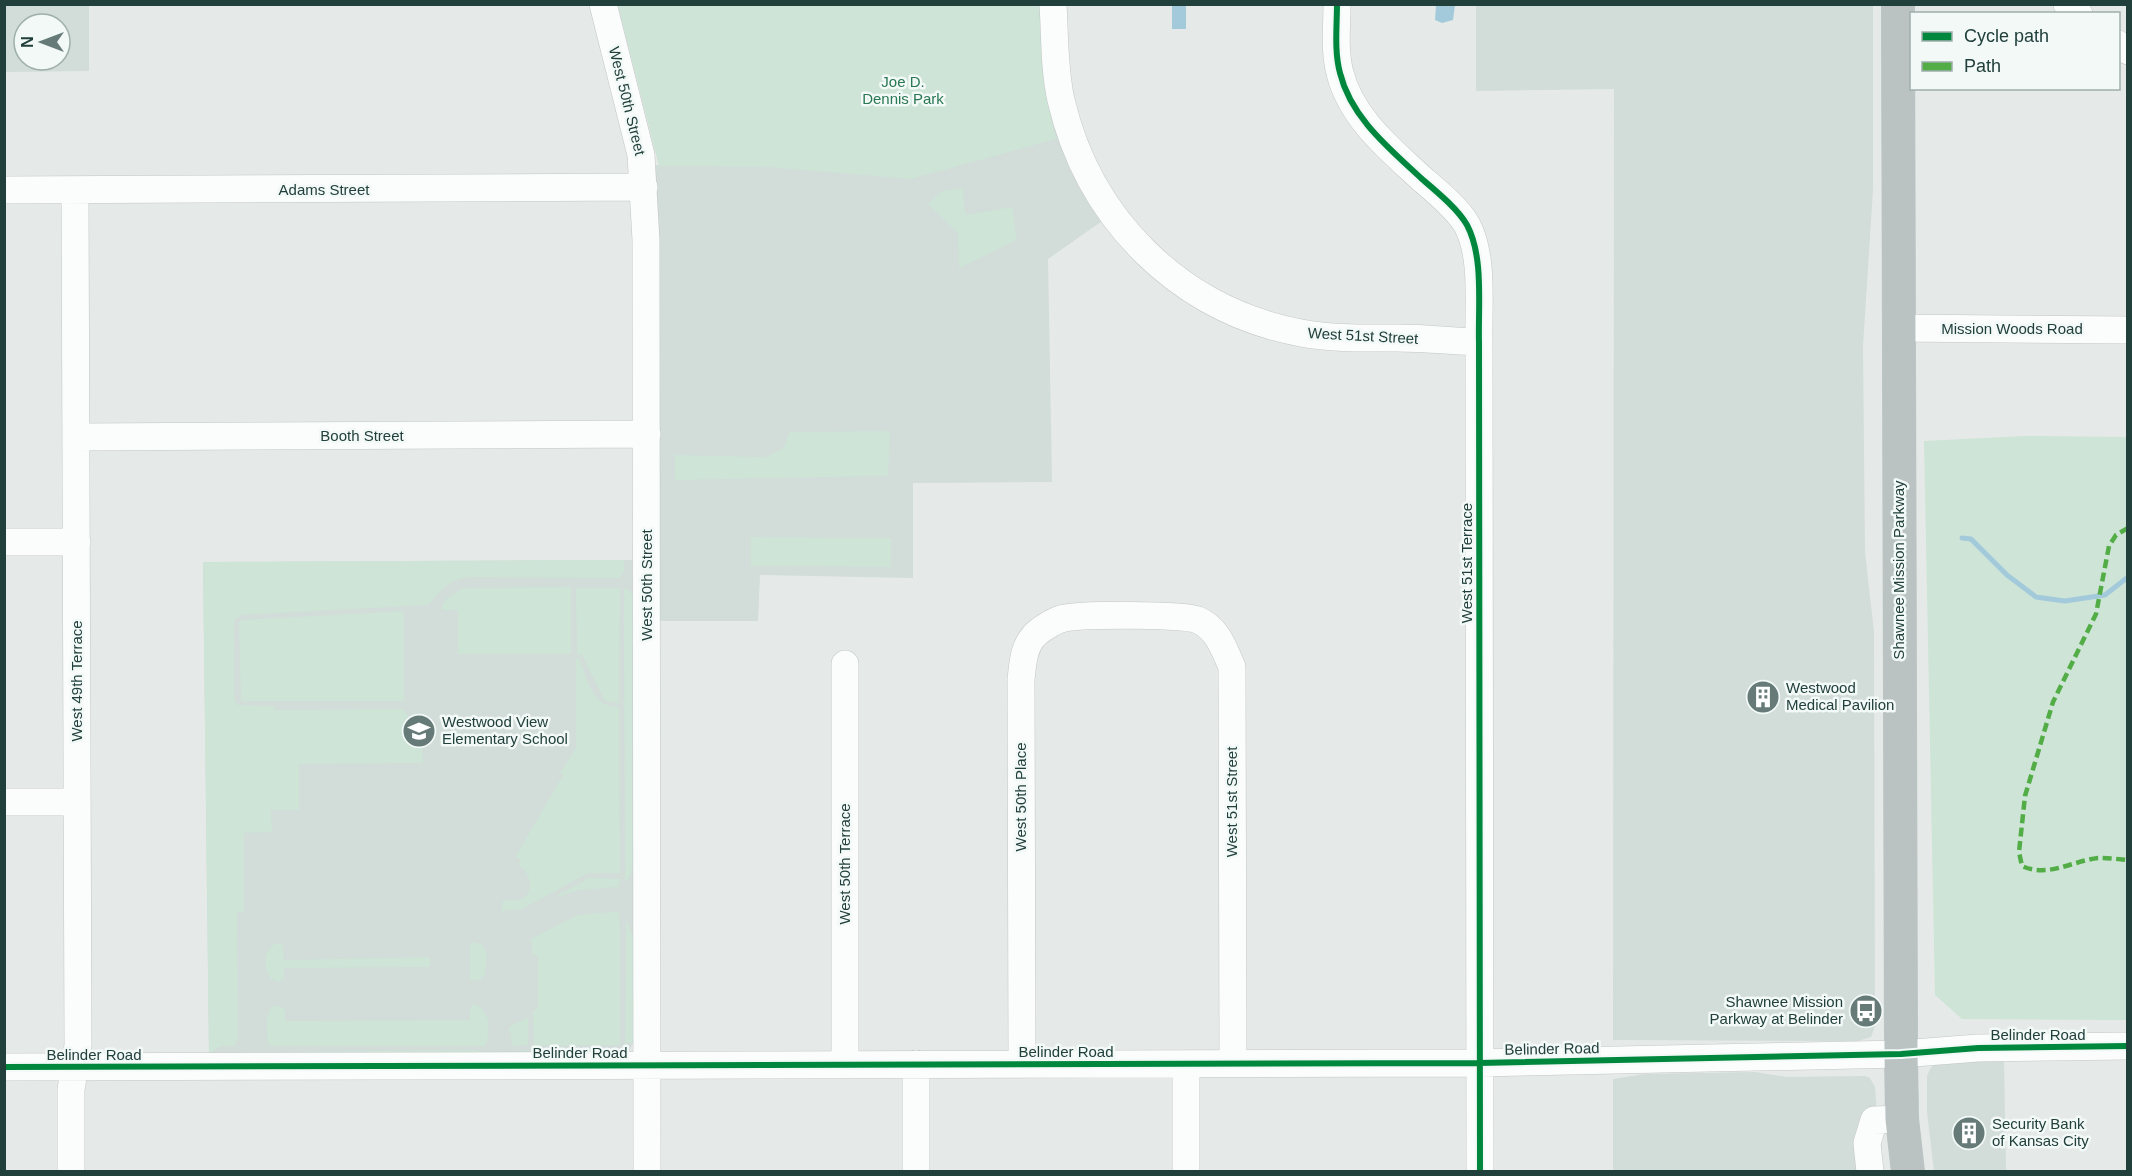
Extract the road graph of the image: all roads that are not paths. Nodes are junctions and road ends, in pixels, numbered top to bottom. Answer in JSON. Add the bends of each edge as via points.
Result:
{"nodes":[{"id":1,"x":603,"y":4,"type":"edge"},
{"id":2,"x":1053,"y":4,"type":"edge"},
{"id":3,"x":1337,"y":4,"type":"edge"},
{"id":4,"x":1898,"y":4,"type":"edge"},
{"id":5,"x":644,"y":188,"type":"junction"},
{"id":6,"x":4,"y":190,"type":"edge"},
{"id":7,"x":75,"y":191,"type":"junction"},
{"id":8,"x":1898,"y":328,"type":"junction"},
{"id":9,"x":2127,"y":330,"type":"edge"},
{"id":10,"x":1479,"y":342,"type":"junction"},
{"id":11,"x":647,"y":435,"type":"junction"},
{"id":12,"x":77,"y":437,"type":"junction"},
{"id":13,"x":4,"y":542,"type":"edge"},
{"id":14,"x":77,"y":542,"type":"junction"},
{"id":15,"x":1132,"y":616,"type":"joint"},
{"id":16,"x":845,"y":664,"type":"dead end"},
{"id":17,"x":4,"y":802,"type":"edge"},
{"id":18,"x":77,"y":802,"type":"junction"},
{"id":19,"x":2127,"y":1046,"type":"edge"},
{"id":20,"x":1901,"y":1054,"type":"junction"},
{"id":21,"x":1022,"y":1063,"type":"junction"},
{"id":22,"x":1233,"y":1063,"type":"junction"},
{"id":23,"x":1479,"y":1063,"type":"junction"},
{"id":24,"x":845,"y":1064,"type":"junction"},
{"id":25,"x":916,"y":1064,"type":"junction"},
{"id":26,"x":1186,"y":1064,"type":"junction"},
{"id":27,"x":646,"y":1065,"type":"junction"},
{"id":28,"x":4,"y":1067,"type":"edge"},
{"id":29,"x":74,"y":1067,"type":"junction"},
{"id":30,"x":1902,"y":1119,"type":"junction"},
{"id":31,"x":71,"y":1172,"type":"edge"},
{"id":32,"x":647,"y":1172,"type":"edge"},
{"id":33,"x":916,"y":1172,"type":"edge"},
{"id":34,"x":1186,"y":1172,"type":"edge"},
{"id":35,"x":1480,"y":1172,"type":"edge"},
{"id":36,"x":1870,"y":1172,"type":"edge"},
{"id":37,"x":1908,"y":1172,"type":"edge"}],
"edges":[{"from":1,"to":5,"type":"street","name":"West 50th Street","via":[[636,128]]},
{"from":2,"to":10,"type":"street","name":"West 51st Street","via":[[1061,99],[1075,146],[1111,212],[1129,236],[1171,275],[1247,318],[1302,333]]},
{"from":3,"to":10,"type":"street","name":"West 51st Terrace","via":[[1339,71],[1353,104],[1379,139],[1466,224],[1477,251]]},
{"from":4,"to":8,"type":"highway","name":"Shawnee Mission Parkway"},
{"from":5,"to":7,"type":"street","name":"Adams Street"},
{"from":5,"to":11,"type":"street","name":"West 50th Street"},
{"from":6,"to":7,"type":"street","name":"Adams Street"},
{"from":7,"to":12,"type":"street","name":"West 49th Terrace"},
{"from":8,"to":9,"type":"street","name":"Mission Woods Road"},
{"from":8,"to":20,"type":"highway","name":"Shawnee Mission Parkway"},
{"from":10,"to":23,"type":"street","name":"West 51st Terrace"},
{"from":11,"to":12,"type":"street","name":"Booth Street"},
{"from":11,"to":27,"type":"street","name":"West 50th Street"},
{"from":12,"to":14,"type":"street","name":"West 49th Terrace"},
{"from":13,"to":14,"type":"street"},
{"from":14,"to":18,"type":"street","name":"West 49th Terrace"},
{"from":15,"to":21,"type":"street","name":"West 50th Place","via":[[1061,619],[1034,635],[1024,654]]},
{"from":15,"to":22,"type":"street","name":"West 51st Street","via":[[1199,620],[1219,636],[1232,667]]},
{"from":16,"to":24,"type":"street","name":"West 50th Terrace"},
{"from":17,"to":18,"type":"street"},
{"from":18,"to":29,"type":"street","name":"West 49th Terrace","via":[[78,1045]]},
{"from":19,"to":20,"type":"street","name":"Belinder Road","via":[[1978,1048]]},
{"from":20,"to":23,"type":"street","name":"Belinder Road"},
{"from":20,"to":30,"type":"highway","name":"Shawnee Mission Parkway"},
{"from":21,"to":25,"type":"street","name":"Belinder Road"},
{"from":21,"to":26,"type":"street","name":"Belinder Road"},
{"from":22,"to":23,"type":"street","name":"Belinder Road"},
{"from":22,"to":26,"type":"street","name":"Belinder Road"},
{"from":23,"to":35,"type":"street","name":"West 51st Terrace"},
{"from":24,"to":25,"type":"street","name":"Belinder Road"},
{"from":24,"to":27,"type":"street","name":"Belinder Road"},
{"from":25,"to":33,"type":"street"},
{"from":26,"to":34,"type":"street"},
{"from":27,"to":29,"type":"street","name":"Belinder Road"},
{"from":27,"to":32,"type":"street","name":"West 50th Street"},
{"from":28,"to":29,"type":"street","name":"Belinder Road"},
{"from":29,"to":31,"type":"street","name":"West 49th Terrace"},
{"from":30,"to":36,"type":"street","via":[[1874,1120],[1867,1143]]},
{"from":30,"to":37,"type":"highway","name":"Shawnee Mission Parkway"}]}
